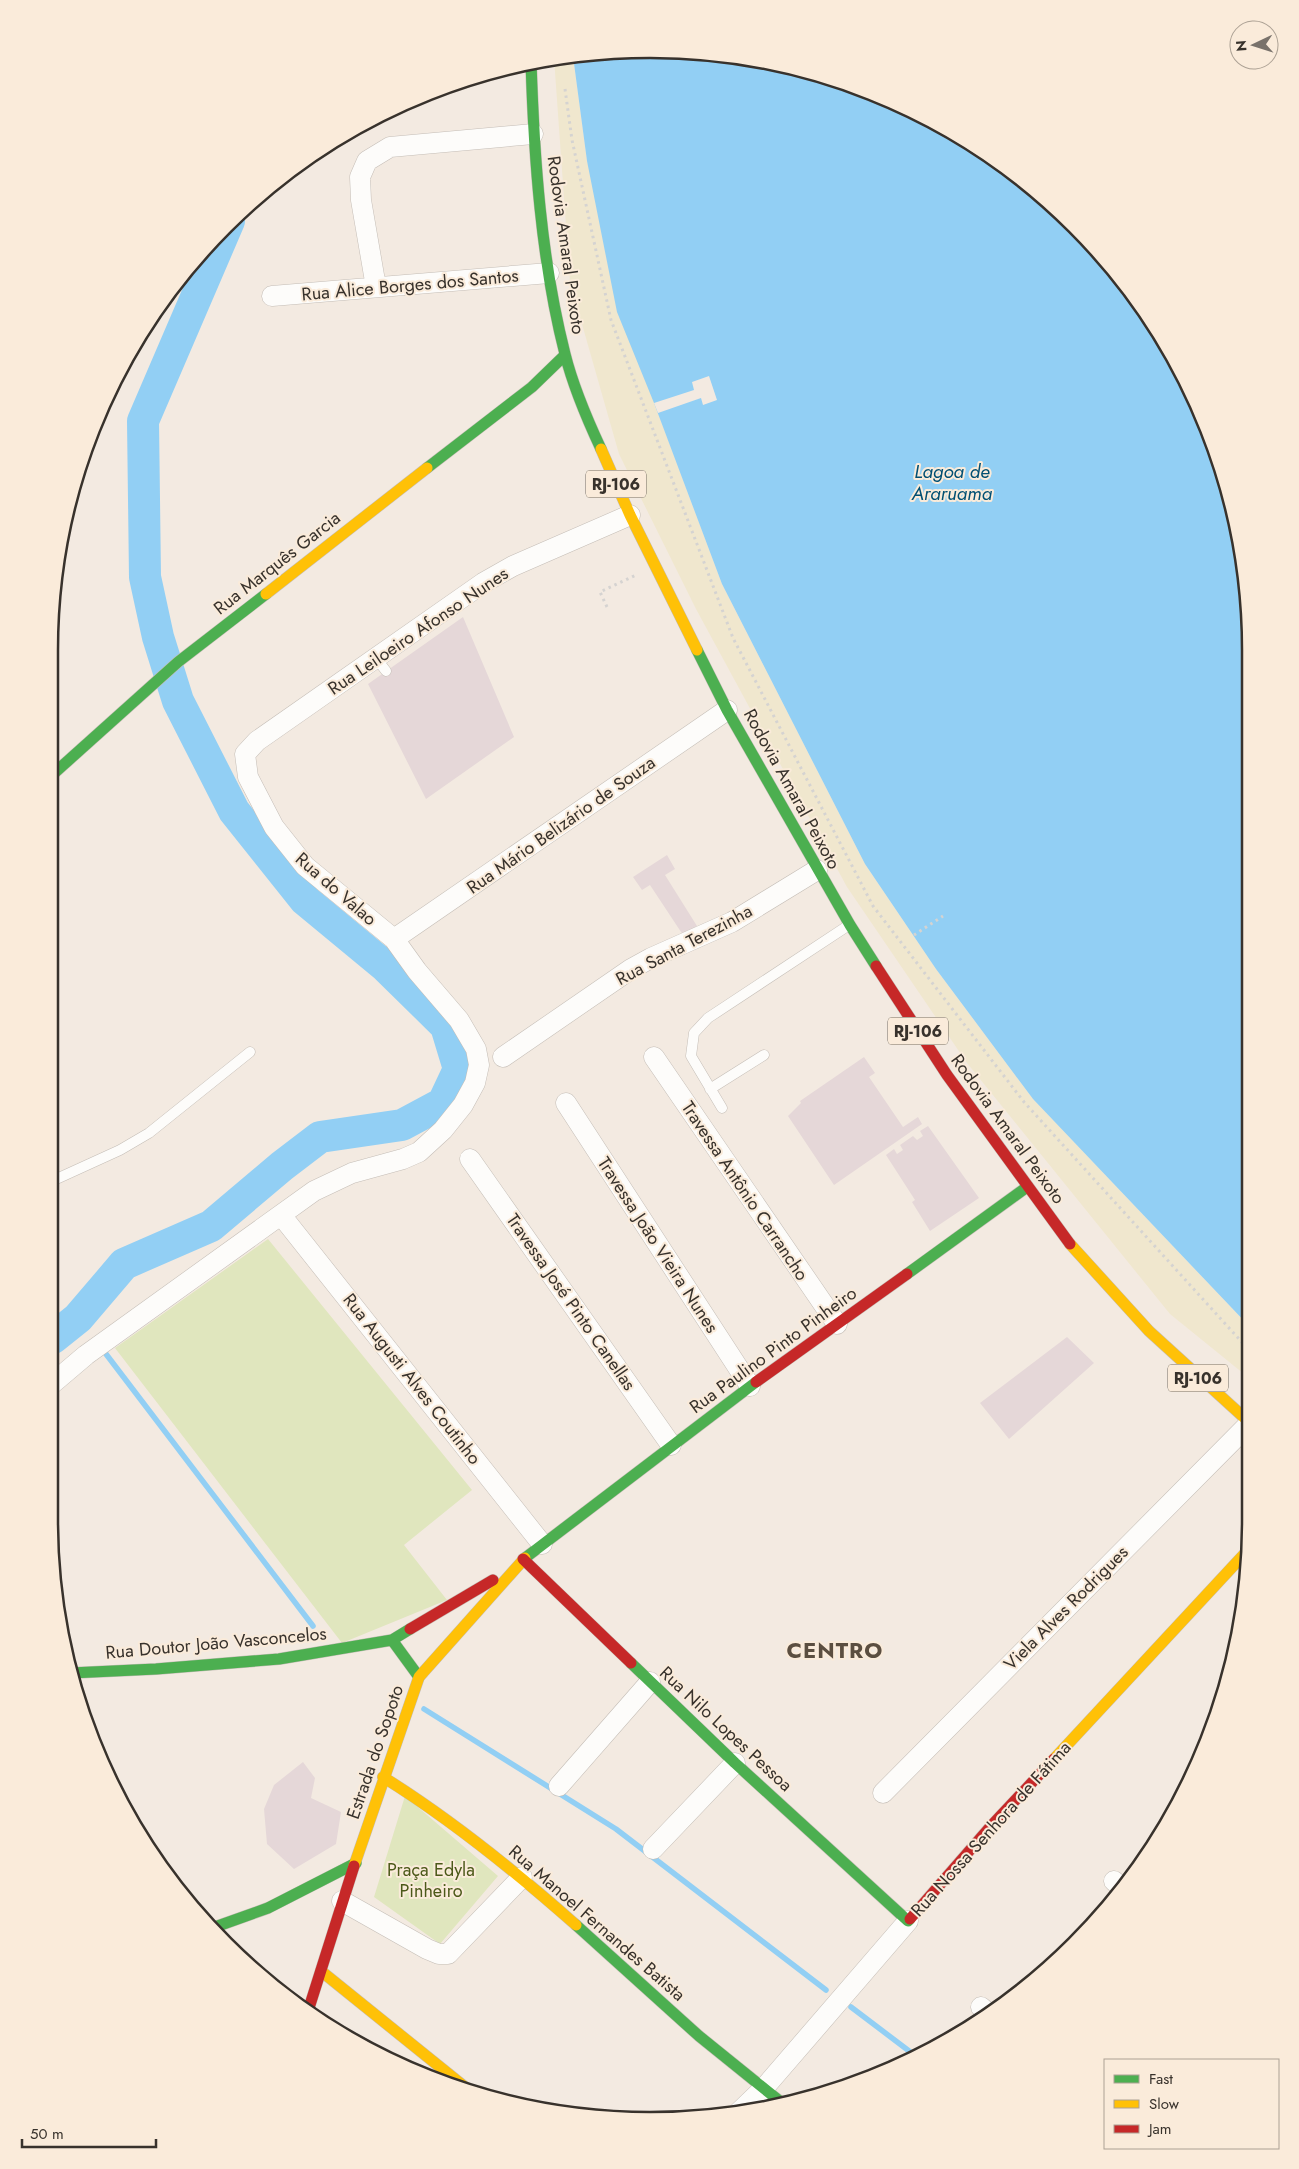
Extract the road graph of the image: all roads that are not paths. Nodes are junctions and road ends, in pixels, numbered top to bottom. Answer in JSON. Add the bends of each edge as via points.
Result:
{"nodes":[{"id":1,"x":531,"y":70,"type":"edge"},
{"id":2,"x":533,"y":134,"type":"junction"},
{"id":3,"x":549,"y":273,"type":"junction"},
{"id":4,"x":376,"y":288,"type":"junction"},
{"id":5,"x":272,"y":296,"type":"dead end"},
{"id":6,"x":565,"y":355,"type":"junction"},
{"id":7,"x":575,"y":383,"type":"junction"},
{"id":8,"x":532,"y":387,"type":"junction"},
{"id":9,"x":630,"y":515,"type":"junction"},
{"id":10,"x":727,"y":710,"type":"junction"},
{"id":11,"x":245,"y":754,"type":"joint"},
{"id":12,"x":58,"y":770,"type":"edge"},
{"id":13,"x":817,"y":870,"type":"junction"},
{"id":14,"x":850,"y":925,"type":"junction"},
{"id":15,"x":394,"y":939,"type":"junction"},
{"id":16,"x":250,"y":1052,"type":"dead end"},
{"id":17,"x":764,"y":1055,"type":"dead end"},
{"id":18,"x":502,"y":1057,"type":"dead end"},
{"id":19,"x":654,"y":1057,"type":"dead end"},
{"id":20,"x":710,"y":1089,"type":"junction"},
{"id":21,"x":566,"y":1103,"type":"dead end"},
{"id":22,"x":722,"y":1108,"type":"dead end"},
{"id":23,"x":470,"y":1158,"type":"dead end"},
{"id":24,"x":58,"y":1178,"type":"edge"},
{"id":25,"x":1027,"y":1187,"type":"junction"},
{"id":26,"x":281,"y":1214,"type":"junction"},
{"id":27,"x":837,"y":1324,"type":"junction"},
{"id":28,"x":58,"y":1379,"type":"edge"},
{"id":29,"x":750,"y":1386,"type":"junction"},
{"id":30,"x":1242,"y":1417,"type":"edge"},
{"id":31,"x":1242,"y":1430,"type":"edge"},
{"id":32,"x":671,"y":1445,"type":"junction"},
{"id":33,"x":542,"y":1544,"type":"junction"},
{"id":34,"x":523,"y":1559,"type":"junction"},
{"id":35,"x":1240,"y":1559,"type":"edge"},
{"id":36,"x":458,"y":1603,"type":"junction"},
{"id":37,"x":468,"y":1622,"type":"junction"},
{"id":38,"x":392,"y":1640,"type":"junction"},
{"id":39,"x":78,"y":1673,"type":"edge"},
{"id":40,"x":419,"y":1677,"type":"junction"},
{"id":41,"x":650,"y":1682,"type":"junction"},
{"id":42,"x":735,"y":1763,"type":"junction"},
{"id":43,"x":383,"y":1777,"type":"junction"},
{"id":44,"x":559,"y":1786,"type":"dead end"},
{"id":45,"x":883,"y":1793,"type":"dead end"},
{"id":46,"x":653,"y":1849,"type":"dead end"},
{"id":47,"x":356,"y":1863,"type":"junction"},
{"id":48,"x":522,"y":1877,"type":"junction"},
{"id":49,"x":342,"y":1901,"type":"junction"},
{"id":50,"x":908,"y":1921,"type":"junction"},
{"id":51,"x":219,"y":1926,"type":"edge"},
{"id":52,"x":321,"y":1971,"type":"junction"},
{"id":53,"x":310,"y":2004,"type":"edge"},
{"id":54,"x":452,"y":2077,"type":"edge"},
{"id":55,"x":764,"y":2088,"type":"junction"},
{"id":56,"x":776,"y":2097,"type":"edge"},
{"id":57,"x":749,"y":2103,"type":"edge"}],
"edges":[{"from":1,"to":2,"type":"main road","name":"Rodovia Amaral Peixoto","number":"RJ-106"},
{"from":2,"to":3,"type":"main road","name":"Rodovia Amaral Peixoto","number":"RJ-106"},
{"from":2,"to":4,"type":"street","via":[[390,147],[367,161],[360,176],[361,200]]},
{"from":3,"to":4,"type":"street","name":"Rua Alice Borges dos Santos"},
{"from":3,"to":6,"type":"main road","name":"Rodovia Amaral Peixoto","number":"RJ-106"},
{"from":4,"to":5,"type":"street","name":"Rua Alice Borges dos Santos"},
{"from":6,"to":7,"type":"main road","name":"Rodovia Amaral Peixoto","number":"RJ-106"},
{"from":6,"to":8,"type":"main road","name":"Rua Marquês Garcia"},
{"from":7,"to":8,"type":"main road"},
{"from":7,"to":9,"type":"main road","name":"Rodovia Amaral Peixoto","number":"RJ-106"},
{"from":8,"to":12,"type":"main road","name":"Rua Marquês Garcia","via":[[178,662]]},
{"from":9,"to":10,"type":"main road","name":"Rodovia Amaral Peixoto","number":"RJ-106"},
{"from":9,"to":11,"type":"street","name":"Rua Leiloeiro Afonso Nunes","via":[[513,566],[483,583],[381,665],[257,741]]},
{"from":10,"to":13,"type":"main road","name":"Rodovia Amaral Peixoto","number":"RJ-106"},
{"from":10,"to":15,"type":"street","name":"Rua Mário Belizário de Souza"},
{"from":11,"to":15,"type":"street","name":"Rua do Valao","via":[[248,777],[274,827],[305,866]]},
{"from":13,"to":14,"type":"main road","name":"Rodovia Amaral Peixoto","number":"RJ-106"},
{"from":13,"to":18,"type":"street","name":"Rua Santa Terezinha","via":[[732,922],[631,969]]},
{"from":14,"to":20,"type":"lane","via":[[708,1018],[694,1033],[691,1056]]},
{"from":14,"to":25,"type":"main road","name":"Rodovia Amaral Peixoto","number":"RJ-106","via":[[932,1052]]},
{"from":15,"to":26,"type":"street","name":"Rua do Valao","via":[[459,1020],[476,1049],[479,1065],[475,1083],[463,1106],[420,1152],[337,1179]]},
{"from":16,"to":24,"type":"lane","via":[[149,1134]]},
{"from":17,"to":20,"type":"lane"},
{"from":19,"to":27,"type":"street","name":"Travessa Antônio Carrancho"},
{"from":20,"to":22,"type":"lane"},
{"from":21,"to":29,"type":"street","name":"Travessa João Vieira Nunes"},
{"from":23,"to":32,"type":"street","name":"Travessa José Pinto Canellas"},
{"from":25,"to":27,"type":"main road","name":"Rua Paulino Pinto Pinheiro"},
{"from":25,"to":30,"type":"main road","name":"Rodovia Amaral Peixoto","number":"RJ-106","via":[[1080,1257],[1149,1332]]},
{"from":26,"to":28,"type":"street","name":"Rua do Valao"},
{"from":26,"to":33,"type":"street","name":"Rua Augusti Alves Coutinho"},
{"from":27,"to":29,"type":"main road","name":"Rua Paulino Pinto Pinheiro"},
{"from":29,"to":32,"type":"main road","name":"Rua Paulino Pinto Pinheiro"},
{"from":31,"to":45,"type":"street","name":"Viela Alves Rodrigues"},
{"from":32,"to":33,"type":"main road","name":"Rua Paulino Pinto Pinheiro"},
{"from":33,"to":34,"type":"main road","name":"Estrada do Sopoto"},
{"from":34,"to":36,"type":"main road"},
{"from":34,"to":37,"type":"main road","name":"Estrada do Sopoto"},
{"from":34,"to":41,"type":"main road","name":"Rua Nilo Lopes Pessoa"},
{"from":35,"to":50,"type":"main road","name":"Rua Nossa Senhora de Fátima","via":[[991,1826]]},
{"from":36,"to":37,"type":"main road","via":[[470,1610]]},
{"from":36,"to":38,"type":"main road"},
{"from":37,"to":40,"type":"main road","name":"Estrada do Sopoto"},
{"from":38,"to":39,"type":"main road","name":"Rua Doutor João Vasconcelos","via":[[279,1659]]},
{"from":38,"to":40,"type":"main road"},
{"from":40,"to":43,"type":"main road","name":"Estrada do Sopoto"},
{"from":41,"to":42,"type":"main road","name":"Rua Nilo Lopes Pessoa"},
{"from":41,"to":44,"type":"street"},
{"from":42,"to":46,"type":"street"},
{"from":42,"to":50,"type":"main road","name":"Rua Nilo Lopes Pessoa"},
{"from":43,"to":47,"type":"main road","name":"Estrada do Sopoto"},
{"from":43,"to":48,"type":"main road","name":"Rua Manoel Fernandes Batista","via":[[423,1802]]},
{"from":47,"to":49,"type":"main road","name":"Estrada do Sopoto"},
{"from":47,"to":51,"type":"main road","via":[[268,1908]]},
{"from":48,"to":49,"type":"street","via":[[448,1954],[427,1949]]},
{"from":48,"to":55,"type":"main road","name":"Rua Manoel Fernandes Batista","via":[[699,2036]]},
{"from":49,"to":52,"type":"main road","name":"Estrada do Sopoto"},
{"from":50,"to":55,"type":"street","name":"Rua Nossa Senhora de Fátima"},
{"from":52,"to":53,"type":"main road","name":"Estrada do Sopoto"},
{"from":52,"to":54,"type":"main road"},
{"from":55,"to":56,"type":"main road","name":"Rua Manoel Fernandes Batista"},
{"from":55,"to":57,"type":"street","name":"Rua Nossa Senhora de Fátima"}]}
